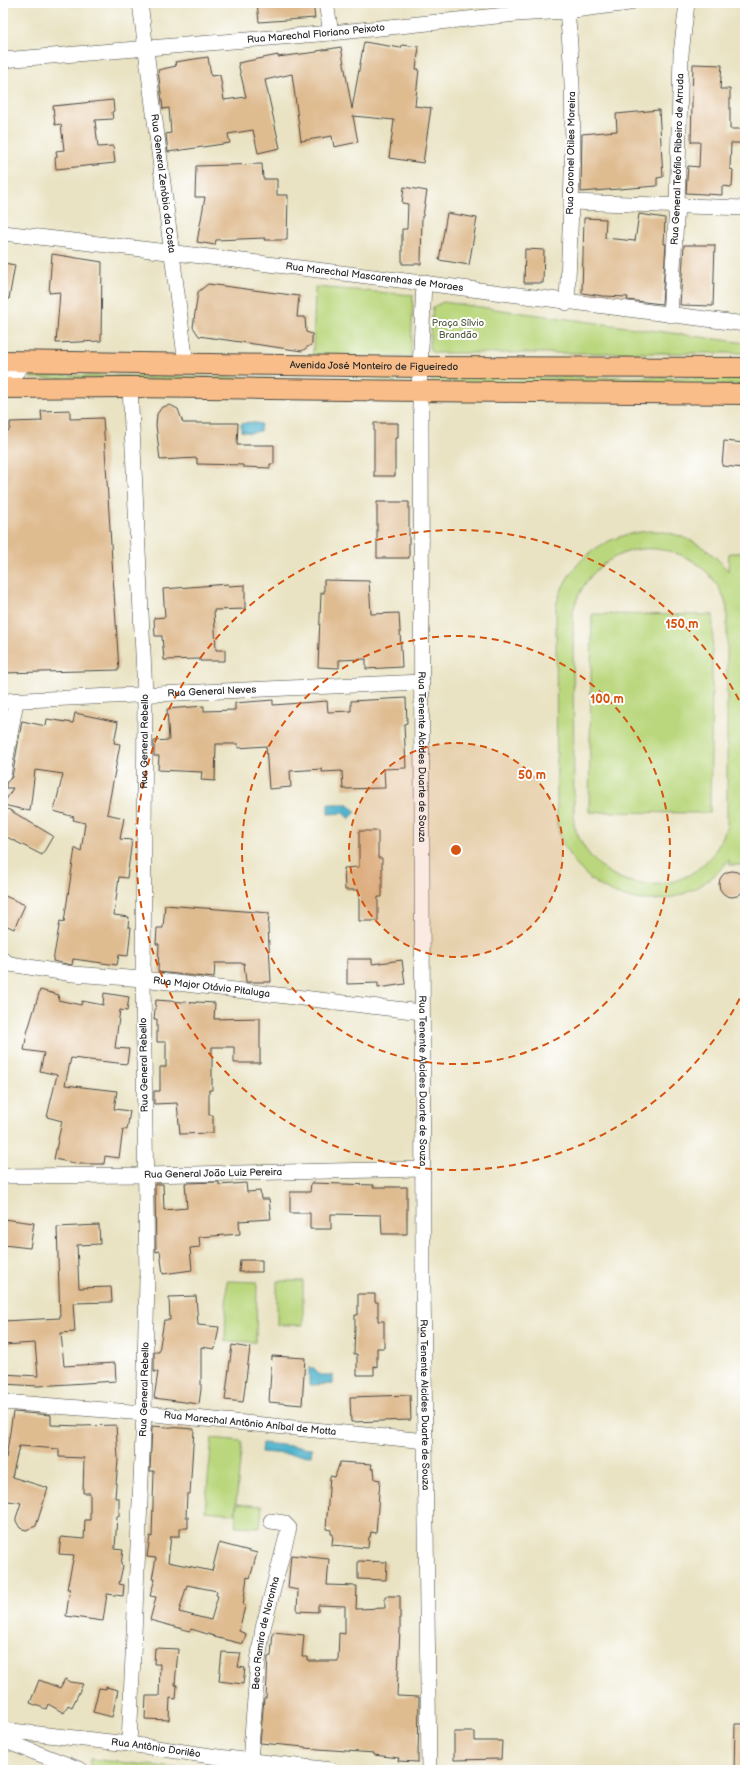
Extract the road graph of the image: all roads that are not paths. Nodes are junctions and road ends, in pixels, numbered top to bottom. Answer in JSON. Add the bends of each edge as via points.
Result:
{"nodes":[{"id":1,"x":140,"y":3,"type":"edge"},
{"id":2,"x":326,"y":3,"type":"edge"},
{"id":3,"x":629,"y":3,"type":"edge"},
{"id":4,"x":686,"y":3,"type":"edge"},
{"id":5,"x":567,"y":7,"type":"edge"},
{"id":6,"x":331,"y":33,"type":"junction"},
{"id":7,"x":145,"y":48,"type":"junction"},
{"id":8,"x":3,"y":60,"type":"edge"},
{"id":9,"x":571,"y":202,"type":"junction"},
{"id":10,"x":677,"y":205,"type":"junction"},
{"id":11,"x":745,"y":208,"type":"edge"},
{"id":12,"x":3,"y":233,"type":"edge"},
{"id":13,"x":173,"y":252,"type":"junction"},
{"id":14,"x":424,"y":282,"type":"junction"},
{"id":15,"x":567,"y":303,"type":"junction"},
{"id":16,"x":670,"y":315,"type":"junction"},
{"id":17,"x":745,"y":324,"type":"edge"},
{"id":18,"x":3,"y":361,"type":"edge"},
{"id":19,"x":26,"y":361,"type":"junction"},
{"id":20,"x":186,"y":364,"type":"junction"},
{"id":21,"x":420,"y":367,"type":"junction"},
{"id":22,"x":745,"y":368,"type":"edge"},
{"id":23,"x":3,"y":387,"type":"edge"},
{"id":24,"x":130,"y":387,"type":"junction"},
{"id":25,"x":419,"y":392,"type":"junction"},
{"id":26,"x":745,"y":394,"type":"edge"},
{"id":27,"x":422,"y":682,"type":"junction"},
{"id":28,"x":146,"y":694,"type":"junction"},
{"id":29,"x":9,"y":701,"type":"edge"},
{"id":30,"x":3,"y":775,"type":"edge"},
{"id":31,"x":3,"y":960,"type":"edge"},
{"id":32,"x":143,"y":978,"type":"junction"},
{"id":33,"x":421,"y":1012,"type":"junction"},
{"id":34,"x":423,"y":1169,"type":"junction"},
{"id":35,"x":3,"y":1176,"type":"edge"},
{"id":36,"x":145,"y":1176,"type":"junction"},
{"id":37,"x":3,"y":1402,"type":"edge"},
{"id":38,"x":144,"y":1412,"type":"junction"},
{"id":39,"x":426,"y":1441,"type":"junction"},
{"id":40,"x":271,"y":1521,"type":"dead end"},
{"id":41,"x":3,"y":1730,"type":"edge"},
{"id":42,"x":3,"y":1740,"type":"edge"},
{"id":43,"x":129,"y":1744,"type":"junction"},
{"id":44,"x":250,"y":1761,"type":"junction"},
{"id":45,"x":216,"y":1763,"type":"edge"},
{"id":46,"x":81,"y":1770,"type":"edge"},
{"id":47,"x":332,"y":1770,"type":"edge"},
{"id":48,"x":429,"y":1770,"type":"edge"}],
"edges":[{"from":1,"to":7,"type":"street","name":"Rua General Zenóbio da Costa"},
{"from":2,"to":6,"type":"street"},
{"from":3,"to":5,"type":"street","name":"Rua Marechal Floriano Peixoto"},
{"from":4,"to":10,"type":"street","name":"Rua General Teófilo Ribeiro de Arruda"},
{"from":5,"to":6,"type":"street","name":"Rua Marechal Floriano Peixoto"},
{"from":5,"to":9,"type":"street","name":"Rua Coronel Otiles Moreira","via":[[572,91]]},
{"from":6,"to":7,"type":"street","name":"Rua Marechal Floriano Peixoto"},
{"from":7,"to":8,"type":"street","name":"Rua Marechal Floriano Peixoto"},
{"from":7,"to":13,"type":"street","name":"Rua General Zenóbio da Costa"},
{"from":9,"to":10,"type":"street"},
{"from":9,"to":15,"type":"street","name":"Rua Coronel Otiles Moreira"},
{"from":10,"to":11,"type":"street"},
{"from":10,"to":16,"type":"street","name":"Rua General Teófilo Ribeiro de Arruda"},
{"from":12,"to":13,"type":"street","name":"Rua Marechal Mascarenhas de Moraes"},
{"from":13,"to":14,"type":"street","name":"Rua Marechal Mascarenhas de Moraes"},
{"from":13,"to":20,"type":"street","name":"Rua General Zenóbio da Costa"},
{"from":14,"to":15,"type":"street","name":"Rua Marechal Mascarenhas de Moraes"},
{"from":14,"to":21,"type":"street","name":"Rua Tenente Alcides Duarte de Souza"},
{"from":15,"to":16,"type":"street","name":"Rua Marechal Mascarenhas de Moraes"},
{"from":16,"to":17,"type":"street","name":"Rua Marechal Mascarenhas de Moraes"},
{"from":18,"to":19,"type":"main road","name":"Avenida José Monteiro de Figueiredo"},
{"from":19,"to":20,"type":"main road","name":"Avenida José Monteiro de Figueiredo"},
{"from":19,"to":23,"type":"street"},
{"from":20,"to":21,"type":"main road","name":"Avenida José Monteiro de Figueiredo"},
{"from":21,"to":22,"type":"main road","name":"Avenida José Monteiro de Figueiredo"},
{"from":21,"to":25,"type":"street","name":"Rua Tenente Alcides Duarte de Souza"},
{"from":23,"to":24,"type":"main road"},
{"from":24,"to":25,"type":"main road"},
{"from":24,"to":28,"type":"street","name":"Rua General Rebello"},
{"from":25,"to":26,"type":"main road"},
{"from":25,"to":27,"type":"street","name":"Rua Tenente Alcides Duarte de Souza"},
{"from":27,"to":28,"type":"street","name":"Rua General Neves"},
{"from":27,"to":33,"type":"street","name":"Rua Tenente Alcides Duarte de Souza"},
{"from":28,"to":29,"type":"street","name":"Rua General Neves"},
{"from":28,"to":32,"type":"street","name":"Rua General Rebello"},
{"from":29,"to":30,"type":"street"},
{"from":31,"to":32,"type":"street","name":"Rua Major Otávio Pitaluga","via":[[10,964],[73,974]]},
{"from":32,"to":33,"type":"street","name":"Rua Major Otávio Pitaluga"},
{"from":32,"to":36,"type":"street","name":"Rua General Rebello"},
{"from":33,"to":34,"type":"street","name":"Rua Tenente Alcides Duarte de Souza"},
{"from":34,"to":36,"type":"street","name":"Rua General João Luiz Pereira"},
{"from":34,"to":39,"type":"street","name":"Rua Tenente Alcides Duarte de Souza"},
{"from":35,"to":36,"type":"street","name":"Rua General João Luiz Pereira"},
{"from":36,"to":38,"type":"street","name":"Rua General Rebello","via":[[147,1278]]},
{"from":37,"to":38,"type":"street","name":"Rua Marechal Antônio Aníbal de Motta"},
{"from":38,"to":39,"type":"street","name":"Rua Marechal Antônio Aníbal de Motta"},
{"from":38,"to":43,"type":"street","name":"Rua General Rebello"},
{"from":39,"to":48,"type":"street","name":"Rua Tenente Alcides Duarte de Souza"},
{"from":40,"to":44,"type":"street","name":"Beco Ramiro de Noronha","via":[[284,1523],[289,1528],[263,1628]]},
{"from":41,"to":43,"type":"street","name":"Rua Antônio Dorilêo"},
{"from":42,"to":46,"type":"street"},
{"from":43,"to":45,"type":"street","name":"Rua Antônio Dorilêo"},
{"from":44,"to":45,"type":"street","name":"Rua Antônio Dorilêo"},
{"from":44,"to":47,"type":"street","name":"Rua Antônio Dorilêo"}]}
